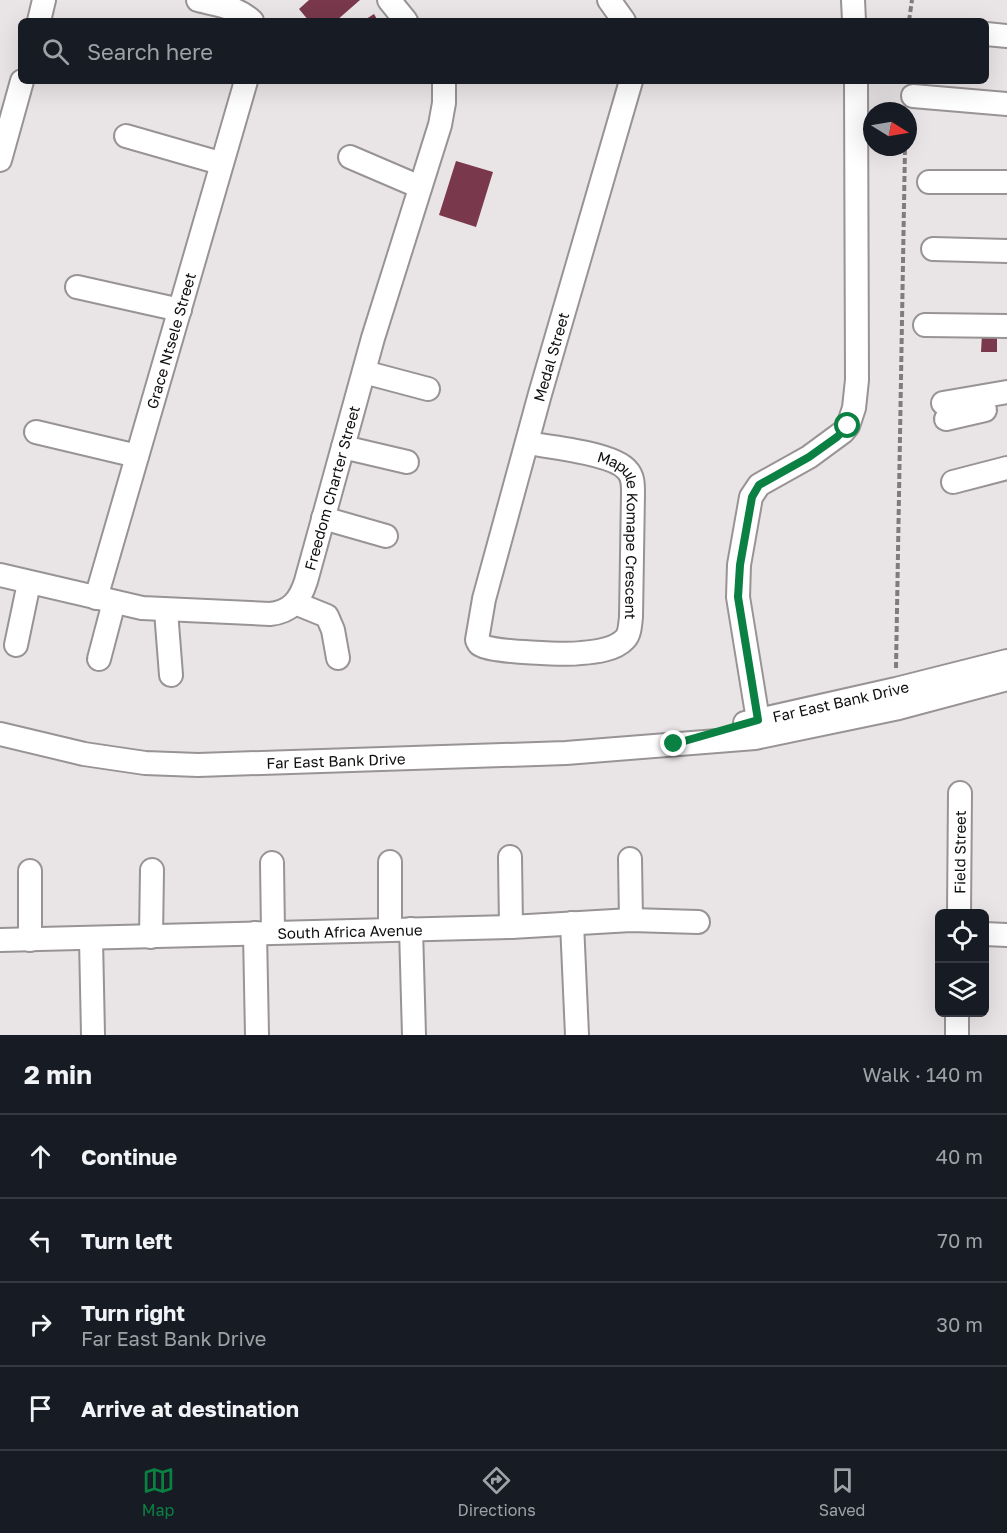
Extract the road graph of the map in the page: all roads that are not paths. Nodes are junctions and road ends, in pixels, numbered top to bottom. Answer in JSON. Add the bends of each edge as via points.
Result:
{"nodes":[{"id":1,"x":44,"y":0,"type":"edge"},
{"id":2,"x":198,"y":0,"type":"edge"},
{"id":3,"x":389,"y":0,"type":"edge"},
{"id":4,"x":609,"y":0,"type":"edge"},
{"id":5,"x":853,"y":0,"type":"edge"},
{"id":6,"x":40,"y":18,"type":"edge"},
{"id":7,"x":249,"y":18,"type":"edge"},
{"id":8,"x":404,"y":18,"type":"edge"},
{"id":9,"x":622,"y":18,"type":"edge"},
{"id":10,"x":854,"y":18,"type":"edge"},
{"id":11,"x":989,"y":34,"type":"edge"},
{"id":12,"x":1007,"y":36,"type":"edge"},
{"id":13,"x":245,"y":84,"type":"edge"},
{"id":14,"x":444,"y":84,"type":"edge"},
{"id":15,"x":630,"y":84,"type":"edge"},
{"id":16,"x":856,"y":84,"type":"edge"},
{"id":17,"x":13,"y":92,"type":"edge"},
{"id":18,"x":914,"y":96,"type":"dead end"},
{"id":19,"x":1007,"y":104,"type":"edge"},
{"id":20,"x":126,"y":136,"type":"dead end"},
{"id":21,"x":350,"y":157,"type":"dead end"},
{"id":22,"x":0,"y":160,"type":"edge"},
{"id":23,"x":220,"y":163,"type":"junction"},
{"id":24,"x":929,"y":182,"type":"dead end"},
{"id":25,"x":1007,"y":182,"type":"edge"},
{"id":26,"x":420,"y":187,"type":"junction"},
{"id":27,"x":1007,"y":250,"type":"edge"},
{"id":28,"x":1007,"y":261,"type":"edge"},
{"id":29,"x":77,"y":287,"type":"dead end"},
{"id":30,"x":180,"y":310,"type":"junction"},
{"id":31,"x":925,"y":325,"type":"dead end"},
{"id":32,"x":1007,"y":326,"type":"edge"},
{"id":33,"x":364,"y":372,"type":"junction"},
{"id":34,"x":428,"y":389,"type":"dead end"},
{"id":35,"x":1007,"y":392,"type":"edge"},
{"id":36,"x":1007,"y":405,"type":"edge"},
{"id":37,"x":36,"y":432,"type":"dead end"},
{"id":38,"x":526,"y":443,"type":"junction"},
{"id":39,"x":343,"y":447,"type":"junction"},
{"id":40,"x":136,"y":456,"type":"junction"},
{"id":41,"x":407,"y":462,"type":"dead end"},
{"id":42,"x":1007,"y":468,"type":"edge"},
{"id":43,"x":953,"y":482,"type":"dead end"},
{"id":44,"x":323,"y":518,"type":"junction"},
{"id":45,"x":386,"y":536,"type":"dead end"},
{"id":46,"x":0,"y":574,"type":"edge"},
{"id":47,"x":29,"y":583,"type":"junction"},
{"id":48,"x":105,"y":600,"type":"junction"},
{"id":49,"x":295,"y":603,"type":"junction"},
{"id":50,"x":166,"y":610,"type":"junction"},
{"id":51,"x":477,"y":635,"type":"joint"},
{"id":52,"x":15,"y":645,"type":"dead end"},
{"id":53,"x":338,"y":658,"type":"dead end"},
{"id":54,"x":99,"y":659,"type":"dead end"},
{"id":55,"x":1007,"y":661,"type":"edge"},
{"id":56,"x":171,"y":675,"type":"dead end"},
{"id":57,"x":1007,"y":679,"type":"edge"},
{"id":58,"x":758,"y":720,"type":"junction"},
{"id":59,"x":0,"y":734,"type":"edge"},
{"id":60,"x":674,"y":744,"type":"junction"},
{"id":61,"x":960,"y":793,"type":"dead end"},
{"id":62,"x":510,"y":857,"type":"dead end"},
{"id":63,"x":630,"y":859,"type":"dead end"},
{"id":64,"x":390,"y":862,"type":"dead end"},
{"id":65,"x":272,"y":864,"type":"dead end"},
{"id":66,"x":153,"y":870,"type":"dead end"},
{"id":67,"x":30,"y":871,"type":"dead end"},
{"id":68,"x":959,"y":909,"type":"edge"},
{"id":69,"x":631,"y":920,"type":"junction"},
{"id":70,"x":698,"y":922,"type":"dead end"},
{"id":71,"x":572,"y":923,"type":"junction"},
{"id":72,"x":511,"y":927,"type":"junction"},
{"id":73,"x":401,"y":930,"type":"junction"},
{"id":74,"x":264,"y":933,"type":"junction"},
{"id":75,"x":989,"y":934,"type":"edge"},
{"id":76,"x":1007,"y":935,"type":"edge"},
{"id":77,"x":151,"y":937,"type":"junction"},
{"id":78,"x":91,"y":939,"type":"junction"},
{"id":79,"x":0,"y":940,"type":"edge"},
{"id":80,"x":30,"y":940,"type":"junction"},
{"id":81,"x":957,"y":1017,"type":"edge"},
{"id":82,"x":93,"y":1035,"type":"edge"},
{"id":83,"x":257,"y":1035,"type":"edge"},
{"id":84,"x":414,"y":1035,"type":"edge"},
{"id":85,"x":577,"y":1035,"type":"edge"},
{"id":86,"x":957,"y":1035,"type":"edge"}],
"edges":[{"from":1,"to":6,"type":"street"},
{"from":2,"to":7,"type":"street","via":[[233,9]]},
{"from":3,"to":8,"type":"street"},
{"from":4,"to":9,"type":"street"},
{"from":5,"to":10,"type":"street"},
{"from":11,"to":12,"type":"street"},
{"from":13,"to":23,"type":"street","name":"Grace Ntsele Street"},
{"from":14,"to":26,"type":"street","name":"Freedom Charter Street","via":[[440,125]]},
{"from":15,"to":38,"type":"street","name":"Medal Street"},
{"from":16,"to":58,"type":"street","via":[[854,408],[843,432],[809,457],[759,485],[752,497],[738,597]]},
{"from":17,"to":22,"type":"street"},
{"from":18,"to":19,"type":"street"},
{"from":20,"to":23,"type":"street"},
{"from":21,"to":26,"type":"street"},
{"from":23,"to":30,"type":"street","name":"Grace Ntsele Street"},
{"from":24,"to":25,"type":"street"},
{"from":26,"to":33,"type":"street","name":"Freedom Charter Street"},
{"from":27,"to":28,"type":"street","via":[[934,254]]},
{"from":29,"to":30,"type":"street"},
{"from":30,"to":40,"type":"street","name":"Grace Ntsele Street"},
{"from":31,"to":32,"type":"street"},
{"from":33,"to":34,"type":"street"},
{"from":33,"to":39,"type":"street","name":"Freedom Charter Street"},
{"from":35,"to":36,"type":"street","via":[[945,411]]},
{"from":37,"to":40,"type":"street"},
{"from":38,"to":51,"type":"street","name":"Medal Street"},
{"from":38,"to":51,"type":"street","name":"Mapule Komape Crescent","via":[[612,459],[629,472],[633,492],[629,631],[617,645],[578,654],[486,648],[478,643]]},
{"from":39,"to":41,"type":"street"},
{"from":39,"to":44,"type":"street","name":"Freedom Charter Street"},
{"from":40,"to":48,"type":"street","name":"Grace Ntsele Street"},
{"from":42,"to":43,"type":"street"},
{"from":44,"to":45,"type":"street"},
{"from":44,"to":49,"type":"street","name":"Freedom Charter Street","via":[[303,591]]},
{"from":46,"to":47,"type":"street"},
{"from":47,"to":48,"type":"street"},
{"from":47,"to":52,"type":"street"},
{"from":48,"to":50,"type":"street"},
{"from":48,"to":54,"type":"street","name":"Grace Ntsele Street"},
{"from":49,"to":50,"type":"street","via":[[288,610],[270,614]]},
{"from":49,"to":53,"type":"street","via":[[327,616]]},
{"from":50,"to":56,"type":"street"},
{"from":55,"to":58,"type":"street","name":"Far East Bank Drive"},
{"from":57,"to":60,"type":"street","name":"Far East Bank Drive","via":[[899,708],[768,736]]},
{"from":58,"to":60,"type":"street","name":"Far East Bank Drive"},
{"from":59,"to":60,"type":"street","name":"Far East Bank Drive","via":[[84,754],[145,763],[198,765],[566,753]]},
{"from":61,"to":68,"type":"street","name":"Field Street"},
{"from":62,"to":72,"type":"street"},
{"from":63,"to":69,"type":"street"},
{"from":64,"to":73,"type":"street"},
{"from":65,"to":74,"type":"street"},
{"from":66,"to":77,"type":"street"},
{"from":67,"to":80,"type":"street"},
{"from":69,"to":70,"type":"street","name":"South Africa Avenue"},
{"from":69,"to":71,"type":"street","name":"South Africa Avenue"},
{"from":71,"to":72,"type":"street","name":"South Africa Avenue"},
{"from":71,"to":85,"type":"street"},
{"from":72,"to":73,"type":"street","name":"South Africa Avenue"},
{"from":73,"to":74,"type":"street","name":"South Africa Avenue"},
{"from":73,"to":84,"type":"street"},
{"from":74,"to":77,"type":"street","name":"South Africa Avenue"},
{"from":74,"to":83,"type":"street"},
{"from":75,"to":76,"type":"street"},
{"from":77,"to":78,"type":"street","name":"South Africa Avenue"},
{"from":78,"to":80,"type":"street","name":"South Africa Avenue"},
{"from":78,"to":82,"type":"street"},
{"from":79,"to":80,"type":"street","name":"South Africa Avenue"},
{"from":81,"to":86,"type":"street"}]}
